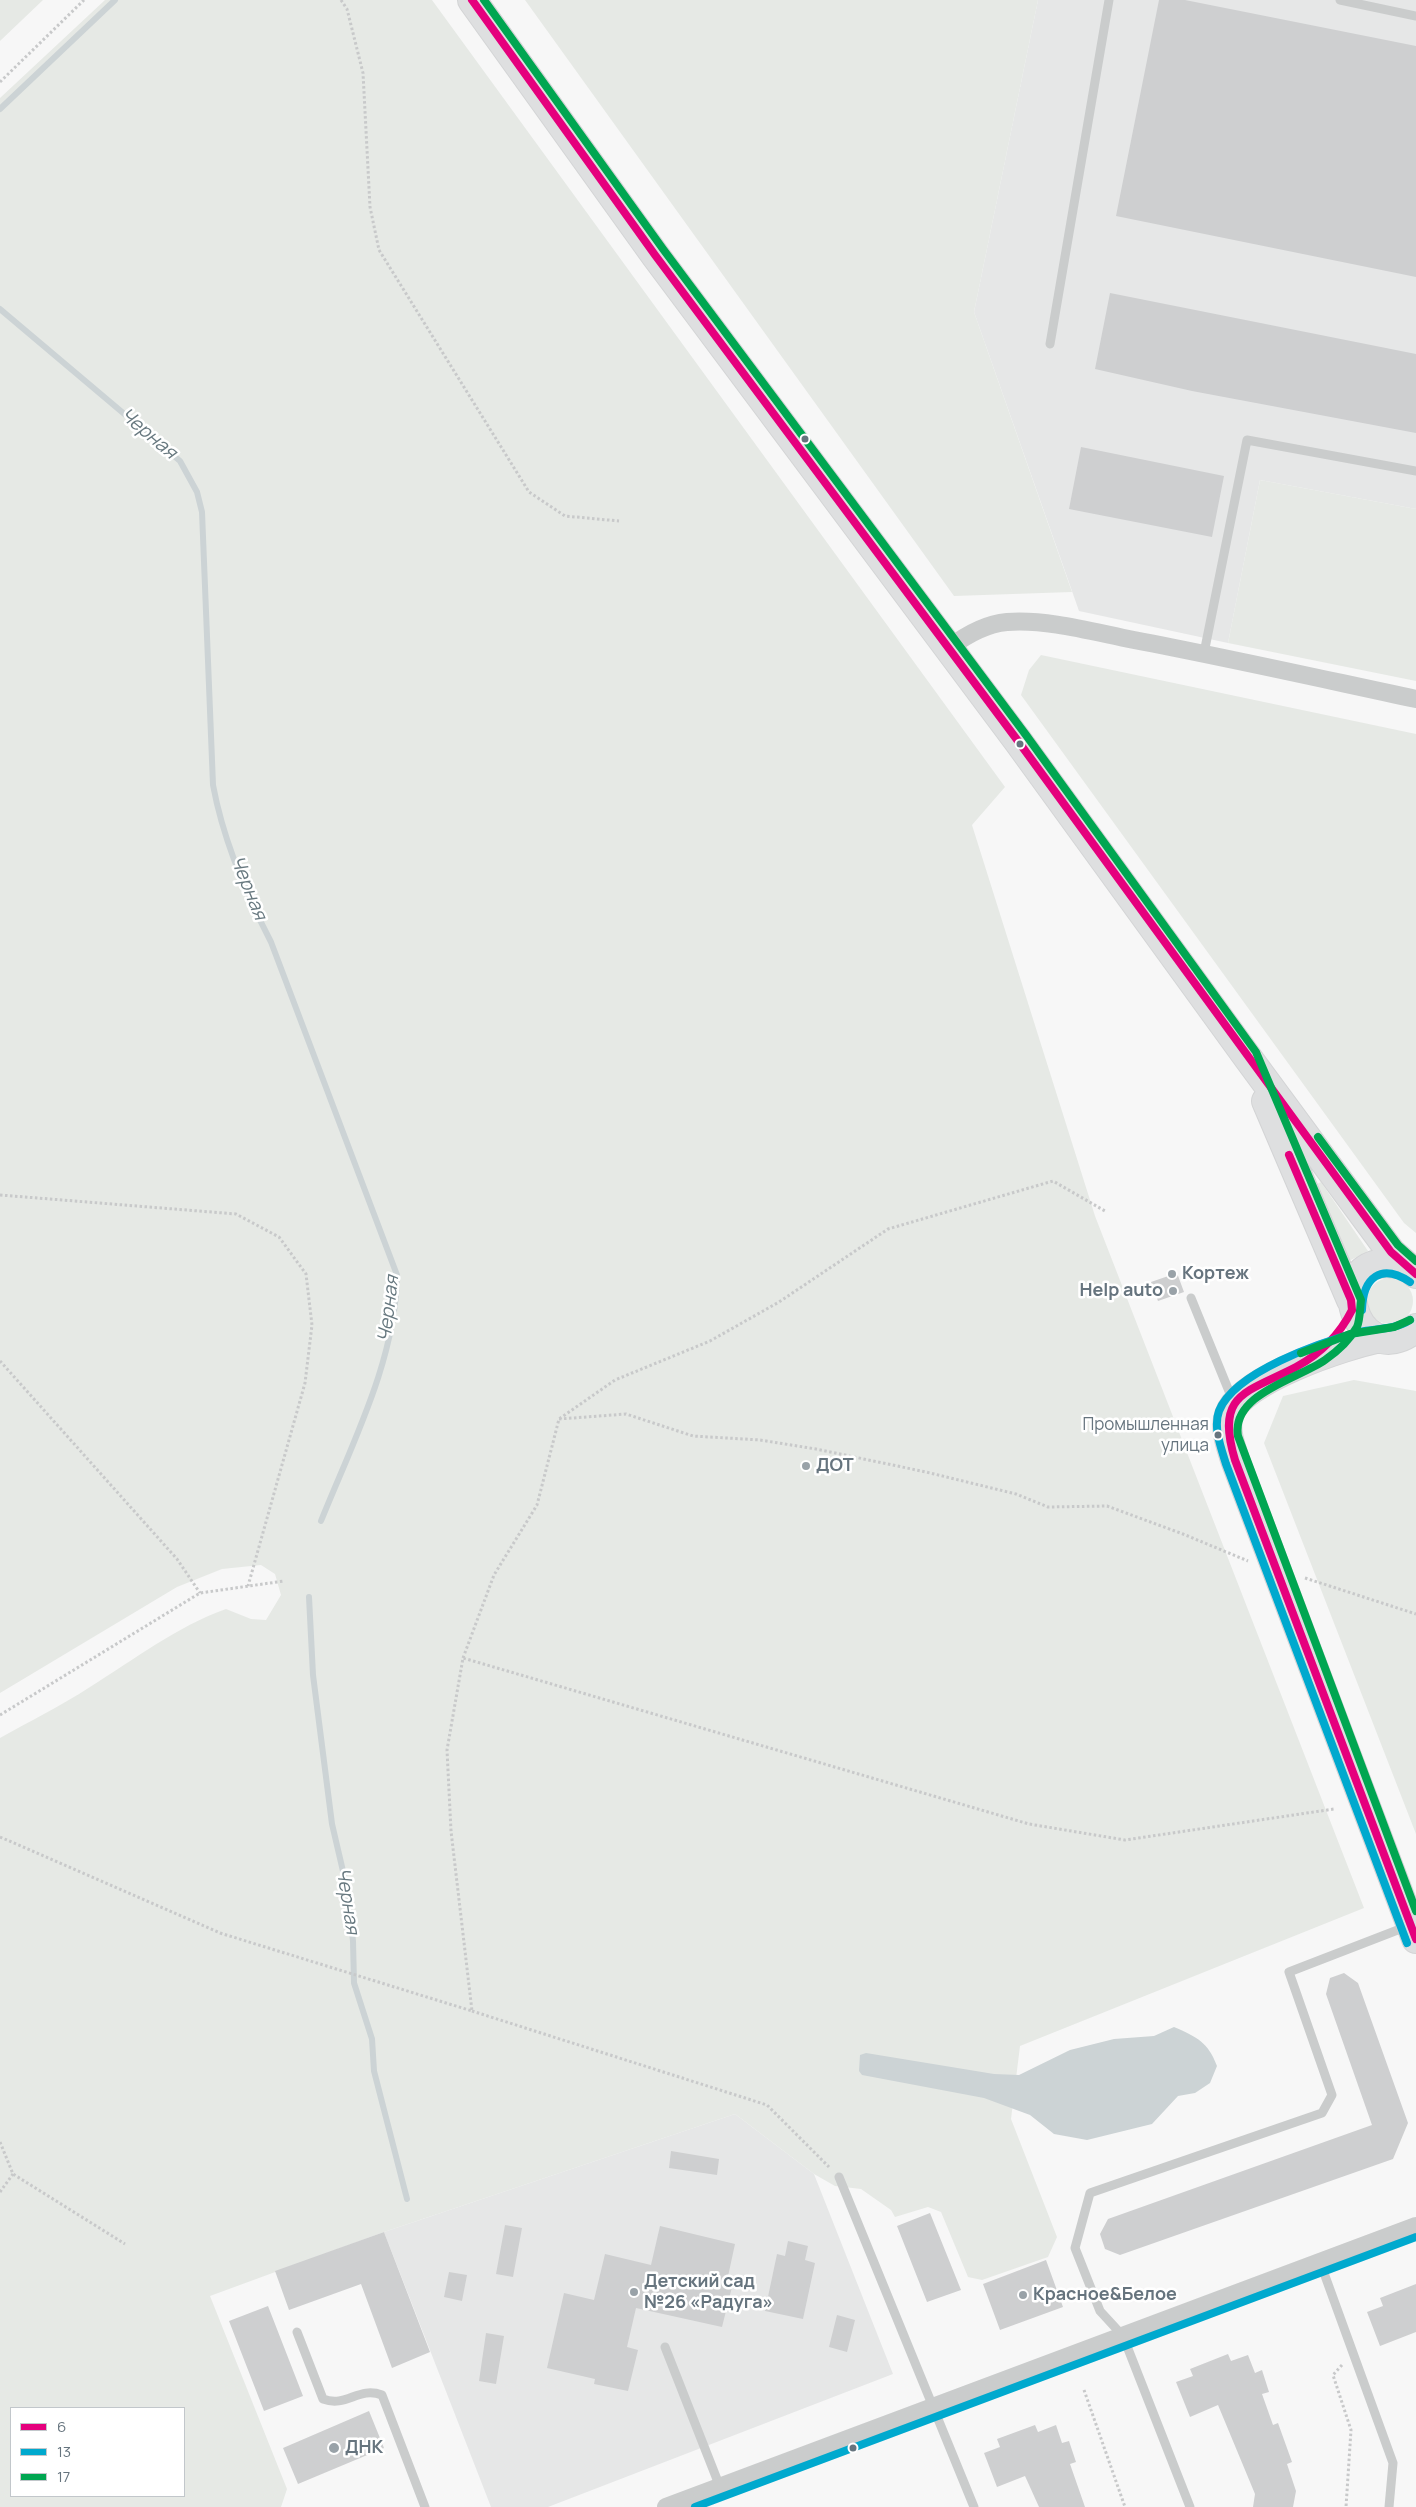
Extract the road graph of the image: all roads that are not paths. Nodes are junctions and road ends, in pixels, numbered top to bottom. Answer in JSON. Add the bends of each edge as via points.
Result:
{"nodes":[{"id":1,"x":472,"y":0,"type":"edge"},
{"id":2,"x":1109,"y":0,"type":"edge"},
{"id":3,"x":1340,"y":0,"type":"edge"},
{"id":4,"x":1416,"y":16,"type":"edge"},
{"id":5,"x":1050,"y":344,"type":"dead end"},
{"id":6,"x":1416,"y":471,"type":"edge"},
{"id":7,"x":949,"y":648,"type":"junction"},
{"id":8,"x":1204,"y":653,"type":"junction"},
{"id":9,"x":1416,"y":699,"type":"edge"},
{"id":10,"x":1248,"y":1058,"type":"junction"},
{"id":11,"x":1412,"y":1270,"type":"edge"},
{"id":12,"x":1191,"y":1298,"type":"dead end"},
{"id":13,"x":1352,"y":1305,"type":"junction"},
{"id":14,"x":1416,"y":1328,"type":"edge"},
{"id":15,"x":1380,"y":1338,"type":"junction"},
{"id":16,"x":1305,"y":1362,"type":"junction"},
{"id":17,"x":1234,"y":1403,"type":"junction"},
{"id":18,"x":1413,"y":1932,"type":"edge"},
{"id":19,"x":839,"y":2177,"type":"road end"},
{"id":20,"x":1416,"y":2226,"type":"edge"},
{"id":21,"x":1320,"y":2262,"type":"junction"},
{"id":22,"x":297,"y":2332,"type":"dead end"},
{"id":23,"x":1123,"y":2336,"type":"junction"},
{"id":24,"x":665,"y":2347,"type":"dead end"},
{"id":25,"x":933,"y":2407,"type":"junction"},
{"id":26,"x":720,"y":2487,"type":"junction"},
{"id":27,"x":425,"y":2507,"type":"edge"},
{"id":28,"x":666,"y":2507,"type":"edge"},
{"id":29,"x":974,"y":2507,"type":"edge"},
{"id":30,"x":1190,"y":2507,"type":"edge"},
{"id":31,"x":1388,"y":2507,"type":"edge"}],
"edges":[{"from":1,"to":7,"type":"main road","via":[[655,255]]},
{"from":2,"to":5,"type":"lane"},
{"from":3,"to":4,"type":"lane"},
{"from":6,"to":8,"type":"lane","via":[[1247,440]]},
{"from":7,"to":8,"type":"street","via":[[988,626],[1008,622],[1052,624]]},
{"from":7,"to":10,"type":"main road"},
{"from":8,"to":9,"type":"street"},
{"from":10,"to":11,"type":"main road","via":[[1391,1252]]},
{"from":10,"to":13,"type":"main road"},
{"from":11,"to":13,"type":"main road","via":[[1389,1262],[1375,1265],[1361,1275],[1353,1289]]},
{"from":12,"to":17,"type":"lane"},
{"from":13,"to":15,"type":"main road","via":[[1359,1324]]},
{"from":13,"to":16,"type":"main road","via":[[1345,1326]]},
{"from":14,"to":15,"type":"main road","via":[[1401,1337]]},
{"from":15,"to":16,"type":"main road","via":[[1359,1342]]},
{"from":16,"to":17,"type":"main road","via":[[1244,1393]]},
{"from":17,"to":18,"type":"main road","via":[[1228,1416],[1227,1433],[1235,1460]]},
{"from":18,"to":23,"type":"lane","via":[[1289,1972],[1332,2095],[1322,2112],[1090,2193],[1075,2248],[1100,2311]]},
{"from":19,"to":25,"type":"lane"},
{"from":20,"to":21,"type":"street"},
{"from":21,"to":23,"type":"street"},
{"from":21,"to":31,"type":"lane","via":[[1393,2463]]},
{"from":22,"to":27,"type":"lane","via":[[323,2398],[334,2403],[371,2391],[382,2395]]},
{"from":23,"to":25,"type":"street"},
{"from":23,"to":30,"type":"lane"},
{"from":24,"to":26,"type":"lane"},
{"from":25,"to":26,"type":"street"},
{"from":25,"to":29,"type":"lane"},
{"from":26,"to":28,"type":"street"}]}
